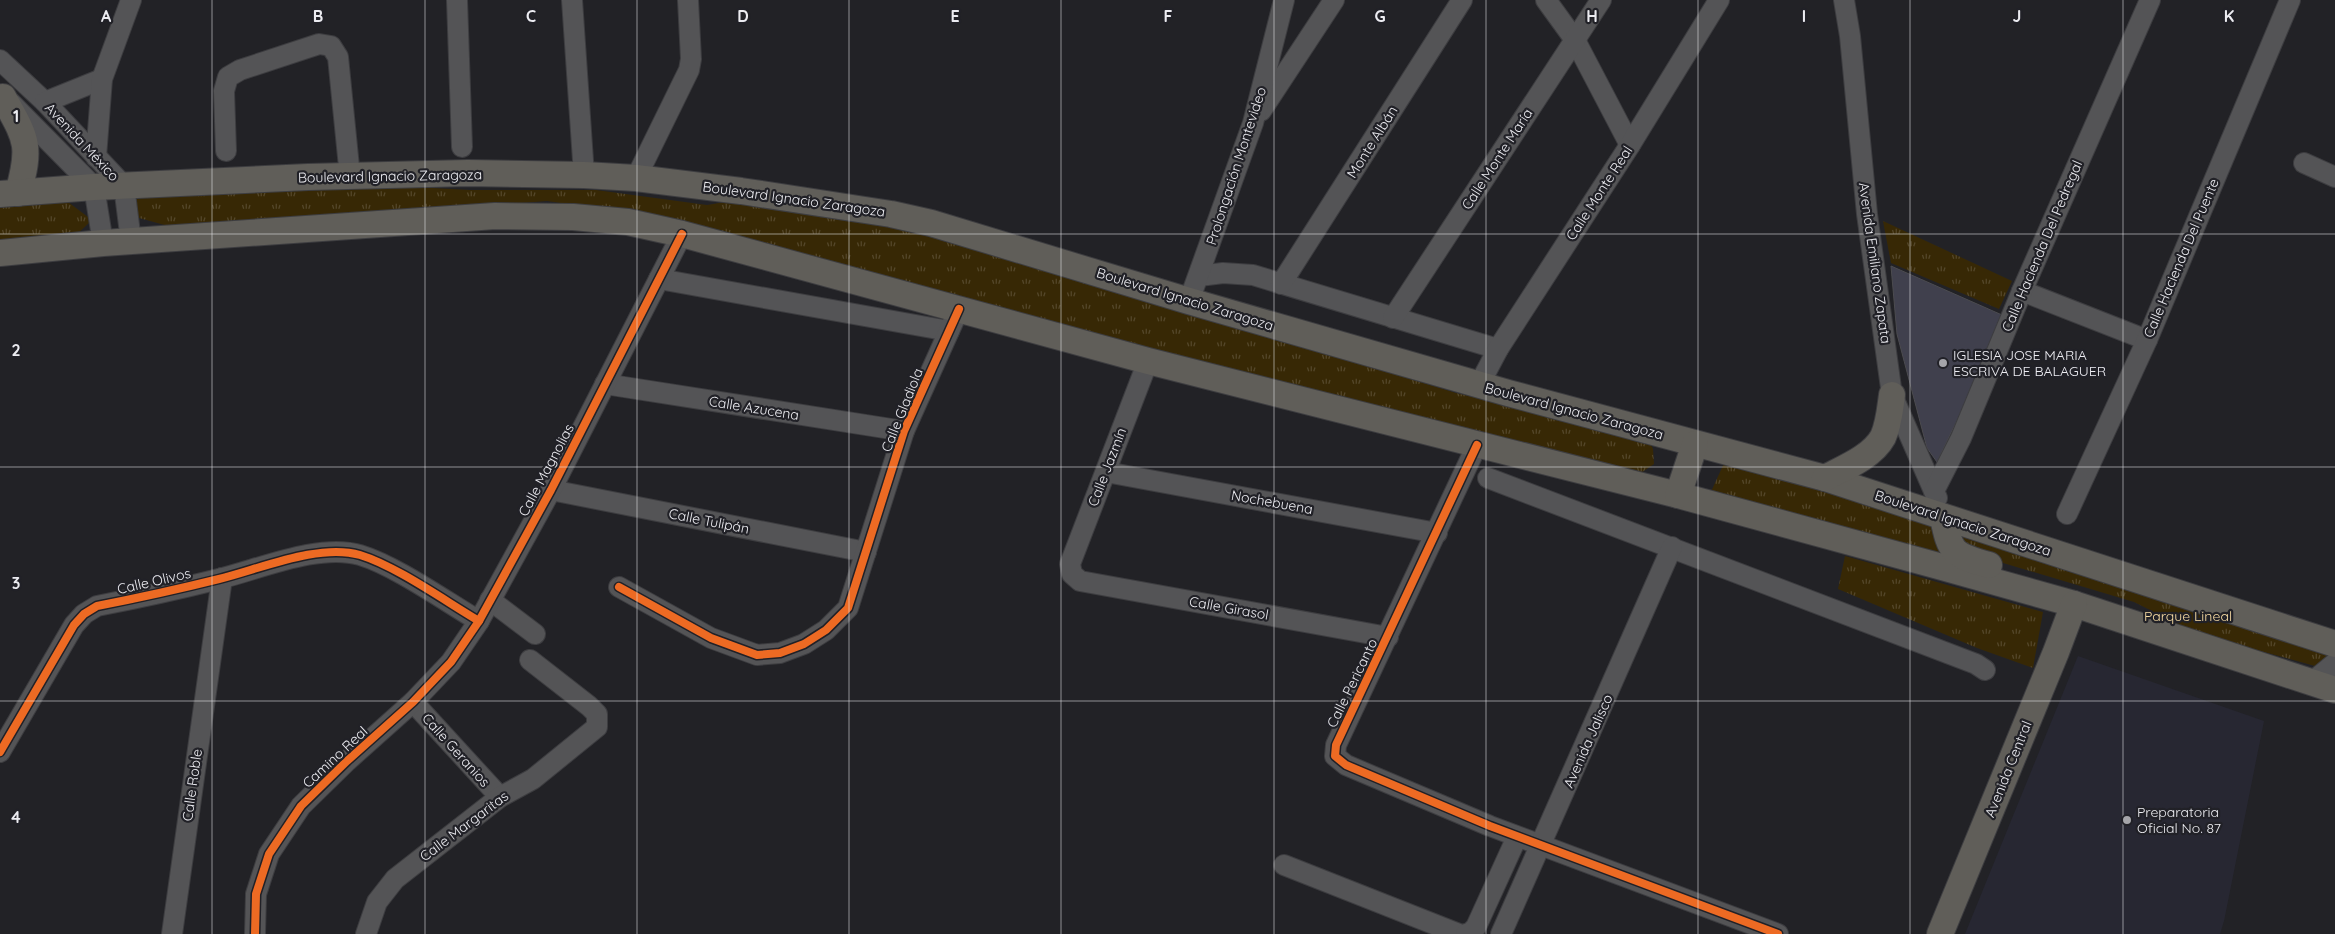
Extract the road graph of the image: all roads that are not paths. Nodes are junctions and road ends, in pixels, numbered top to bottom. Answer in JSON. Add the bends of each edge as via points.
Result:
{"nodes":[{"id":1,"x":131,"y":0,"type":"edge"},
{"id":2,"x":458,"y":0,"type":"edge"},
{"id":3,"x":572,"y":0,"type":"edge"},
{"id":4,"x":688,"y":0,"type":"edge"},
{"id":5,"x":1284,"y":0,"type":"edge"},
{"id":6,"x":1334,"y":0,"type":"edge"},
{"id":7,"x":1462,"y":0,"type":"edge"},
{"id":8,"x":1546,"y":0,"type":"edge"},
{"id":9,"x":1601,"y":0,"type":"edge"},
{"id":10,"x":1719,"y":0,"type":"edge"},
{"id":11,"x":1844,"y":0,"type":"edge"},
{"id":12,"x":2150,"y":0,"type":"edge"},
{"id":13,"x":2290,"y":0,"type":"edge"},
{"id":14,"x":1575,"y":40,"type":"junction"},
{"id":15,"x":0,"y":60,"type":"edge"},
{"id":16,"x":102,"y":79,"type":"junction"},
{"id":17,"x":1,"y":95,"type":"edge"},
{"id":18,"x":45,"y":102,"type":"junction"},
{"id":19,"x":1253,"y":123,"type":"junction"},
{"id":20,"x":1630,"y":145,"type":"junction"},
{"id":21,"x":462,"y":147,"type":"dead end"},
{"id":22,"x":226,"y":151,"type":"dead end"},
{"id":23,"x":96,"y":157,"type":"junction"},
{"id":24,"x":2304,"y":163,"type":"dead end"},
{"id":25,"x":584,"y":175,"type":"junction"},
{"id":26,"x":350,"y":176,"type":"junction"},
{"id":27,"x":2335,"y":177,"type":"edge"},
{"id":28,"x":636,"y":178,"type":"junction"},
{"id":29,"x":124,"y":186,"type":"junction"},
{"id":30,"x":94,"y":187,"type":"junction"},
{"id":31,"x":9,"y":193,"type":"edge"},
{"id":32,"x":682,"y":234,"type":"junction"},
{"id":33,"x":131,"y":242,"type":"junction"},
{"id":34,"x":103,"y":243,"type":"junction"},
{"id":35,"x":0,"y":253,"type":"edge"},
{"id":36,"x":1199,"y":276,"type":"junction"},
{"id":37,"x":660,"y":279,"type":"junction"},
{"id":38,"x":1281,"y":284,"type":"junction"},
{"id":39,"x":2022,"y":290,"type":"junction"},
{"id":40,"x":1189,"y":301,"type":"junction"},
{"id":41,"x":1393,"y":318,"type":"junction"},
{"id":42,"x":954,"y":320,"type":"junction"},
{"id":43,"x":2147,"y":340,"type":"junction"},
{"id":44,"x":1498,"y":349,"type":"junction"},
{"id":45,"x":1148,"y":361,"type":"junction"},
{"id":46,"x":605,"y":384,"type":"junction"},
{"id":47,"x":1479,"y":385,"type":"junction"},
{"id":48,"x":1892,"y":395,"type":"junction"},
{"id":49,"x":904,"y":431,"type":"junction"},
{"id":50,"x":1695,"y":444,"type":"junction"},
{"id":51,"x":1477,"y":445,"type":"junction"},
{"id":52,"x":1106,"y":472,"type":"junction"},
{"id":53,"x":1488,"y":478,"type":"dead end"},
{"id":54,"x":1825,"y":478,"type":"junction"},
{"id":55,"x":551,"y":490,"type":"junction"},
{"id":56,"x":1934,"y":491,"type":"junction"},
{"id":57,"x":1678,"y":496,"type":"junction"},
{"id":58,"x":2067,"y":514,"type":"dead end"},
{"id":59,"x":1943,"y":517,"type":"junction"},
{"id":60,"x":1437,"y":533,"type":"junction"},
{"id":61,"x":1672,"y":547,"type":"junction"},
{"id":62,"x":866,"y":552,"type":"junction"},
{"id":63,"x":1072,"y":574,"type":"joint"},
{"id":64,"x":222,"y":578,"type":"junction"},
{"id":65,"x":619,"y":587,"type":"dead end"},
{"id":66,"x":490,"y":600,"type":"junction"},
{"id":67,"x":2074,"y":604,"type":"junction"},
{"id":68,"x":479,"y":621,"type":"junction"},
{"id":69,"x":535,"y":634,"type":"dead end"},
{"id":70,"x":1388,"y":637,"type":"junction"},
{"id":71,"x":2176,"y":637,"type":"junction"},
{"id":72,"x":2335,"y":644,"type":"edge"},
{"id":73,"x":530,"y":660,"type":"dead end"},
{"id":74,"x":2335,"y":663,"type":"edge"},
{"id":75,"x":1985,"y":670,"type":"dead end"},
{"id":76,"x":2323,"y":686,"type":"edge"},
{"id":77,"x":413,"y":702,"type":"junction"},
{"id":78,"x":0,"y":752,"type":"edge"},
{"id":79,"x":500,"y":797,"type":"junction"},
{"id":80,"x":1518,"y":837,"type":"junction"},
{"id":81,"x":1542,"y":846,"type":"junction"},
{"id":82,"x":1284,"y":865,"type":"dead end"},
{"id":83,"x":172,"y":934,"type":"edge"},
{"id":84,"x":255,"y":934,"type":"edge"},
{"id":85,"x":366,"y":934,"type":"edge"},
{"id":86,"x":1459,"y":934,"type":"edge"},
{"id":87,"x":1466,"y":934,"type":"edge"},
{"id":88,"x":1501,"y":934,"type":"edge"},
{"id":89,"x":1778,"y":934,"type":"edge"},
{"id":90,"x":1940,"y":934,"type":"edge"}],
"edges":[{"from":1,"to":16,"type":"street"},
{"from":2,"to":21,"type":"street"},
{"from":3,"to":25,"type":"street"},
{"from":4,"to":28,"type":"street","via":[[689,70]]},
{"from":5,"to":19,"type":"street","name":"Prolongación Montevideo"},
{"from":6,"to":19,"type":"street"},
{"from":7,"to":38,"type":"street","name":"Monte Albán"},
{"from":8,"to":14,"type":"street"},
{"from":9,"to":14,"type":"street","name":"Calle Monte María"},
{"from":10,"to":20,"type":"street","name":"Calle Monte Real"},
{"from":11,"to":48,"type":"street","name":"Avenida Emiliano Zapata","via":[[1867,214]]},
{"from":12,"to":39,"type":"street","name":"Calle Hacienda Del Pedregal"},
{"from":13,"to":43,"type":"street","name":"Calle Hacienda Del Puente"},
{"from":14,"to":20,"type":"street"},
{"from":14,"to":41,"type":"street","name":"Calle Monte María"},
{"from":15,"to":18,"type":"street","name":"Avenida México"},
{"from":16,"to":18,"type":"street"},
{"from":16,"to":23,"type":"street"},
{"from":17,"to":30,"type":"street","name":"Avenida México","via":[[19,109]]},
{"from":17,"to":31,"type":"main road","via":[[27,145],[25,168]]},
{"from":18,"to":23,"type":"street","name":"Avenida México"},
{"from":19,"to":36,"type":"street","name":"Prolongación Montevideo"},
{"from":20,"to":44,"type":"street","name":"Calle Monte Real"},
{"from":22,"to":26,"type":"street","via":[[224,91],[228,77],[319,44],[331,46],[338,57]]},
{"from":23,"to":29,"type":"street","name":"Avenida México"},
{"from":24,"to":27,"type":"street"},
{"from":25,"to":26,"type":"main road","name":"Boulevard Ignacio Zaragoza"},
{"from":25,"to":28,"type":"main road","name":"Boulevard Ignacio Zaragoza"},
{"from":26,"to":29,"type":"main road","name":"Boulevard Ignacio Zaragoza"},
{"from":28,"to":40,"type":"main road","name":"Boulevard Ignacio Zaragoza","via":[[931,222]]},
{"from":29,"to":30,"type":"main road","name":"Boulevard Ignacio Zaragoza"},
{"from":29,"to":33,"type":"street","name":"Avenida México"},
{"from":30,"to":31,"type":"main road","name":"Boulevard Ignacio Zaragoza"},
{"from":30,"to":34,"type":"street","name":"Avenida México"},
{"from":32,"to":33,"type":"main road","via":[[628,222],[495,216]]},
{"from":32,"to":37,"type":"street","name":"Calle Magnolias"},
{"from":32,"to":42,"type":"main road"},
{"from":33,"to":34,"type":"main road"},
{"from":34,"to":35,"type":"main road"},
{"from":36,"to":38,"type":"street","via":[[1241,274]]},
{"from":36,"to":40,"type":"street","name":"Prolongación Montevideo"},
{"from":37,"to":42,"type":"street"},
{"from":37,"to":46,"type":"street","name":"Calle Magnolias"},
{"from":38,"to":41,"type":"street"},
{"from":39,"to":43,"type":"street"},
{"from":39,"to":56,"type":"street","name":"Calle Hacienda Del Pedregal","via":[[1961,438]]},
{"from":40,"to":47,"type":"main road","name":"Boulevard Ignacio Zaragoza"},
{"from":41,"to":44,"type":"street"},
{"from":42,"to":45,"type":"main road"},
{"from":42,"to":49,"type":"street","name":"Calle Gladiola"},
{"from":43,"to":58,"type":"street","name":"Calle Hacienda Del Puente"},
{"from":44,"to":47,"type":"street","name":"Calle Monte Real"},
{"from":45,"to":51,"type":"main road"},
{"from":45,"to":52,"type":"street","name":"Calle Jazmín"},
{"from":46,"to":49,"type":"street","name":"Calle Azucena"},
{"from":46,"to":55,"type":"street","name":"Calle Magnolias"},
{"from":47,"to":50,"type":"main road","name":"Boulevard Ignacio Zaragoza"},
{"from":48,"to":54,"type":"main road","via":[[1882,439],[1852,464]]},
{"from":48,"to":56,"type":"street","name":"Avenida Emiliano Zapata"},
{"from":49,"to":62,"type":"street","name":"Calle Gladiola"},
{"from":50,"to":54,"type":"main road","name":"Boulevard Ignacio Zaragoza"},
{"from":50,"to":57,"type":"main road"},
{"from":51,"to":57,"type":"main road"},
{"from":51,"to":60,"type":"street","name":"Calle Pericanto"},
{"from":52,"to":60,"type":"street","name":"Nochebuena"},
{"from":52,"to":63,"type":"street","name":"Calle Jazmín","via":[[1070,564]]},
{"from":53,"to":61,"type":"street"},
{"from":54,"to":59,"type":"main road","name":"Boulevard Ignacio Zaragoza"},
{"from":55,"to":62,"type":"street","name":"Calle Tulipán"},
{"from":55,"to":66,"type":"street","name":"Calle Magnolias"},
{"from":56,"to":59,"type":"street","name":"Avenida Emiliano Zapata"},
{"from":57,"to":67,"type":"main road"},
{"from":59,"to":71,"type":"main road","via":[[1951,546],[1964,558],[2152,615]]},
{"from":59,"to":72,"type":"main road","name":"Boulevard Ignacio Zaragoza"},
{"from":60,"to":70,"type":"street","name":"Calle Pericanto"},
{"from":61,"to":75,"type":"street"},
{"from":61,"to":81,"type":"street","name":"Avenida Jalisco"},
{"from":62,"to":65,"type":"street","name":"Calle Gladiola","via":[[848,608],[826,630],[804,644],[780,653],[757,655],[711,638]]},
{"from":63,"to":70,"type":"street","name":"Calle Girasol","via":[[1080,581]]},
{"from":64,"to":68,"type":"street","name":"Calle Olivos","via":[[289,558],[337,552],[359,555],[387,567]]},
{"from":64,"to":78,"type":"street","name":"Calle Olivos","via":[[98,606],[84,614],[74,625]]},
{"from":64,"to":83,"type":"street","name":"Calle Roble"},
{"from":66,"to":68,"type":"street","name":"Calle Magnolias"},
{"from":66,"to":69,"type":"street"},
{"from":67,"to":71,"type":"main road"},
{"from":67,"to":90,"type":"main road","name":"Avenida Central"},
{"from":68,"to":77,"type":"street","name":"Camino Real","via":[[451,662]]},
{"from":70,"to":80,"type":"street","name":"Calle Pericanto","via":[[1336,745],[1335,756],[1346,765]]},
{"from":71,"to":76,"type":"main road"},
{"from":73,"to":79,"type":"street","name":"Calle Margaritas","via":[[590,706],[597,714],[597,727],[532,779]]},
{"from":74,"to":76,"type":"street"},
{"from":77,"to":79,"type":"street","name":"Calle Geranios"},
{"from":77,"to":84,"type":"street","name":"Camino Real","via":[[301,806],[269,854],[256,894]]},
{"from":79,"to":85,"type":"street","name":"Calle Margaritas","via":[[395,879],[377,902]]},
{"from":80,"to":81,"type":"street","name":"Calle Pericanto"},
{"from":80,"to":87,"type":"street","via":[[1476,927]]},
{"from":81,"to":88,"type":"street","name":"Avenida Jalisco"},
{"from":81,"to":89,"type":"street","name":"Calle Pericanto"},
{"from":82,"to":86,"type":"street"}]}
